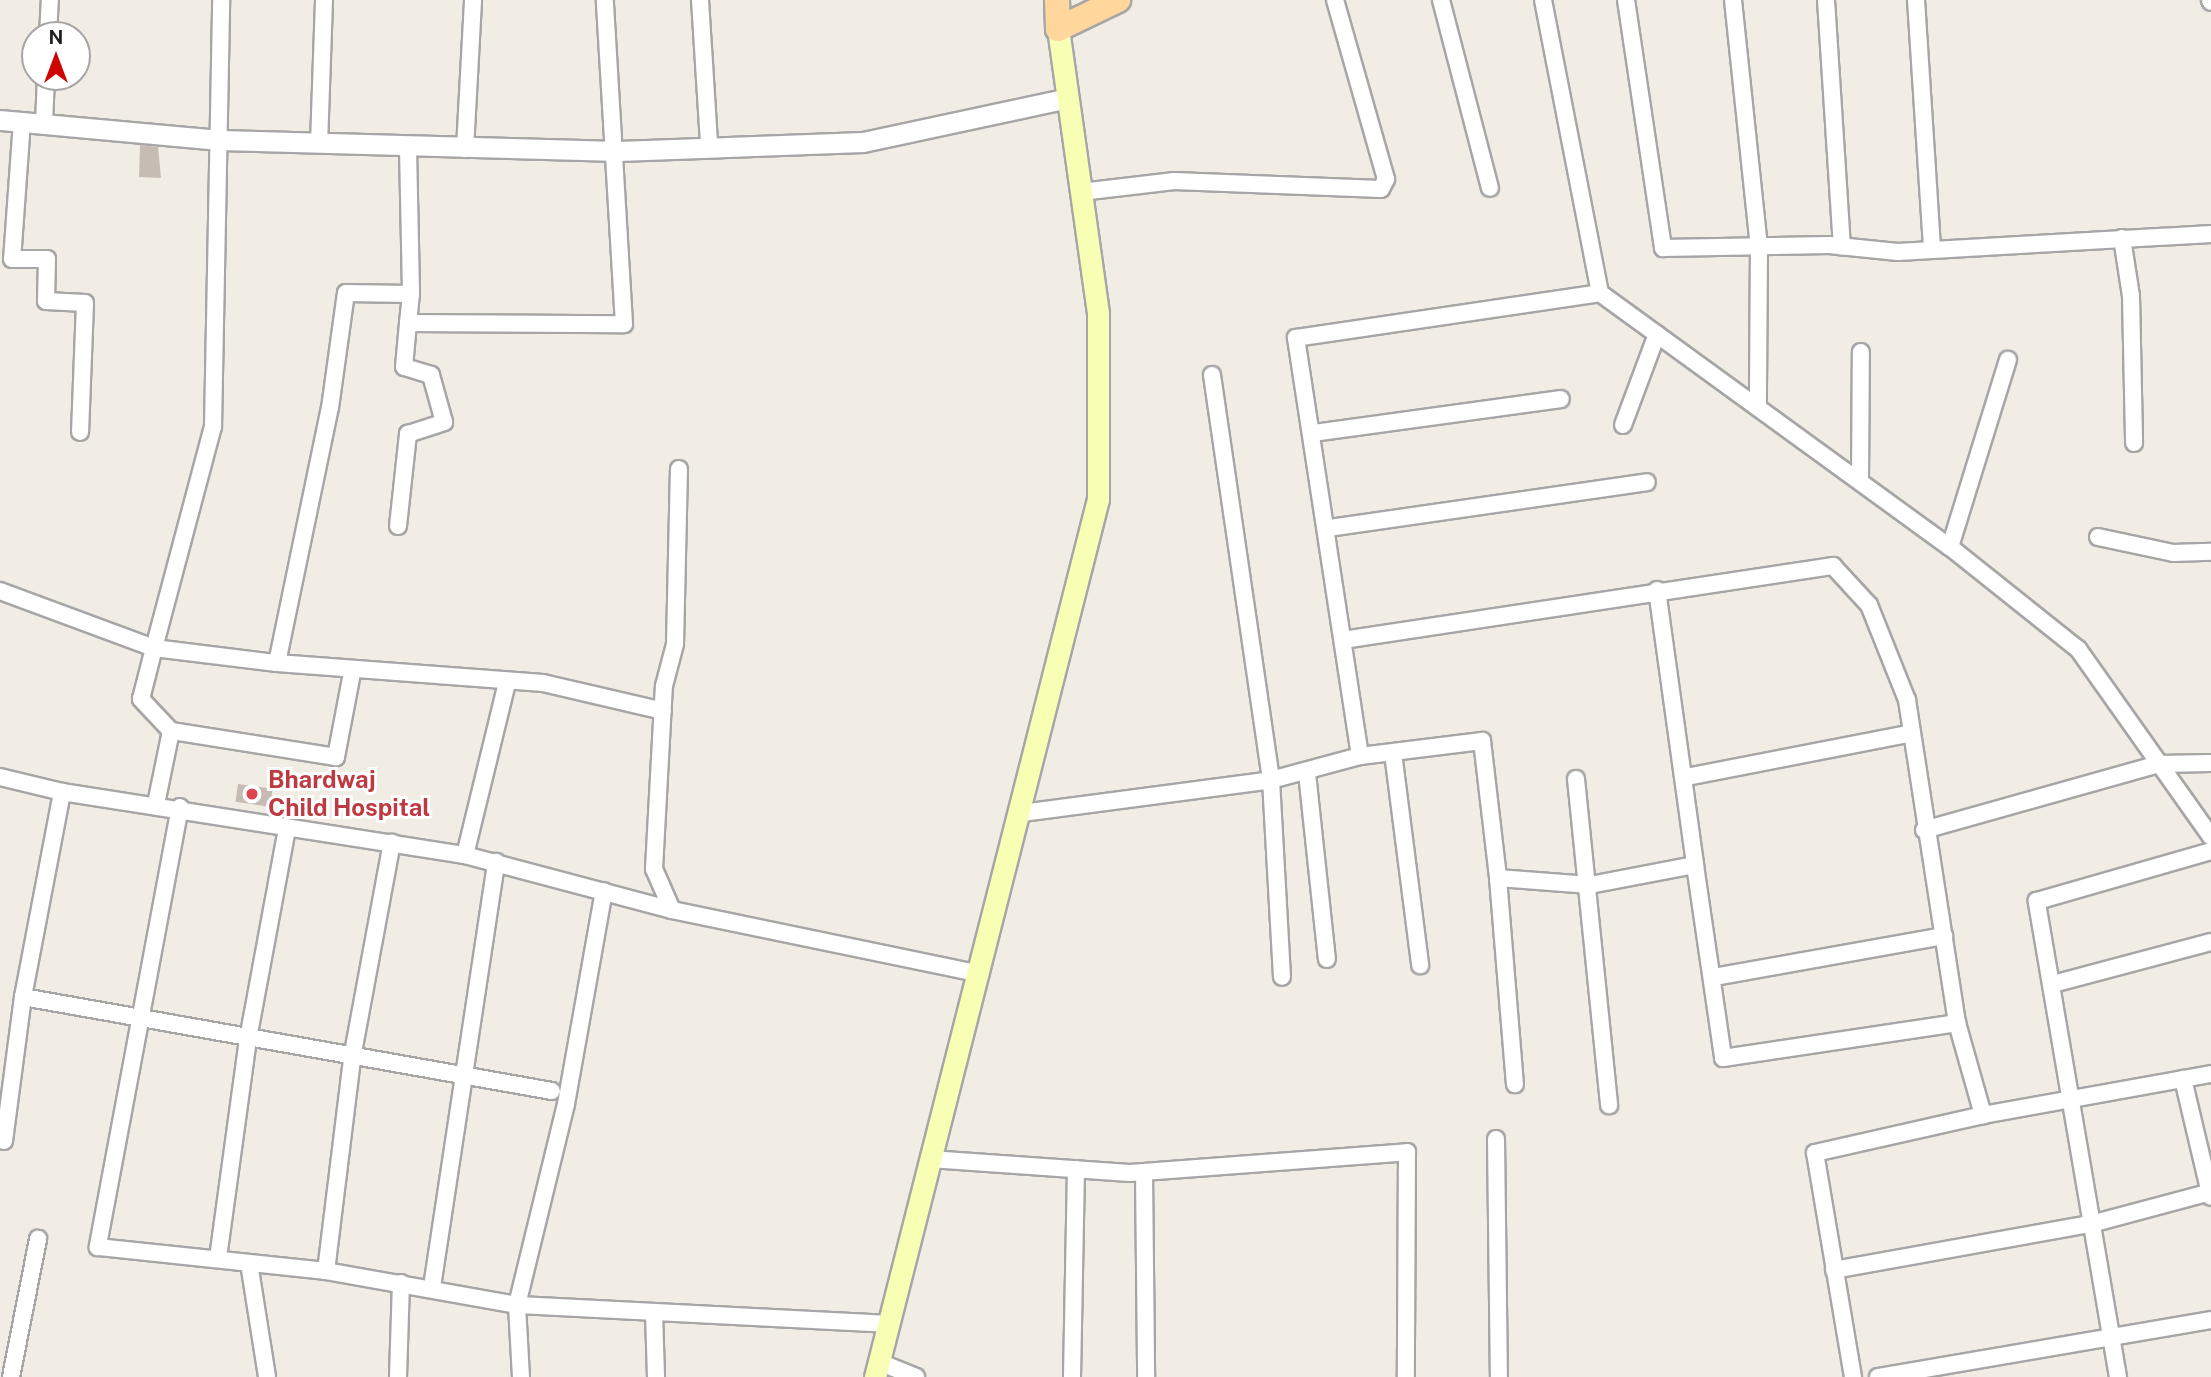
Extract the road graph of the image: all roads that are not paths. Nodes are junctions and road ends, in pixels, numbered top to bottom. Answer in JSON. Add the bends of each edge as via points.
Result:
{"nodes":[{"id":1,"x":50,"y":0,"type":"edge"},
{"id":2,"x":221,"y":0,"type":"edge"},
{"id":3,"x":324,"y":0,"type":"edge"},
{"id":4,"x":473,"y":0,"type":"edge"},
{"id":5,"x":605,"y":0,"type":"edge"},
{"id":6,"x":700,"y":0,"type":"edge"},
{"id":7,"x":1057,"y":0,"type":"edge"},
{"id":8,"x":1118,"y":0,"type":"edge"},
{"id":9,"x":1335,"y":0,"type":"edge"},
{"id":10,"x":1441,"y":0,"type":"edge"},
{"id":11,"x":1543,"y":0,"type":"edge"},
{"id":12,"x":1626,"y":0,"type":"edge"},
{"id":13,"x":1732,"y":0,"type":"edge"},
{"id":14,"x":1826,"y":0,"type":"edge"},
{"id":15,"x":1916,"y":0,"type":"edge"},
{"id":16,"x":49,"y":21,"type":"edge"},
{"id":17,"x":1058,"y":29,"type":"junction"},
{"id":18,"x":45,"y":91,"type":"edge"},
{"id":19,"x":1068,"y":98,"type":"junction"},
{"id":20,"x":0,"y":120,"type":"edge"},
{"id":21,"x":22,"y":121,"type":"junction"},
{"id":22,"x":44,"y":123,"type":"junction"},
{"id":23,"x":220,"y":140,"type":"junction"},
{"id":24,"x":319,"y":144,"type":"junction"},
{"id":25,"x":709,"y":145,"type":"junction"},
{"id":26,"x":408,"y":148,"type":"junction"},
{"id":27,"x":465,"y":149,"type":"junction"},
{"id":28,"x":618,"y":151,"type":"junction"},
{"id":29,"x":1490,"y":188,"type":"dead end"},
{"id":30,"x":1081,"y":192,"type":"junction"},
{"id":31,"x":2211,"y":234,"type":"edge"},
{"id":32,"x":2122,"y":238,"type":"junction"},
{"id":33,"x":1759,"y":247,"type":"junction"},
{"id":34,"x":1842,"y":247,"type":"junction"},
{"id":35,"x":1932,"y":249,"type":"junction"},
{"id":36,"x":1600,"y":293,"type":"junction"},
{"id":37,"x":411,"y":294,"type":"junction"},
{"id":38,"x":408,"y":323,"type":"junction"},
{"id":39,"x":1657,"y":334,"type":"junction"},
{"id":40,"x":1861,"y":352,"type":"dead end"},
{"id":41,"x":2008,"y":360,"type":"dead end"},
{"id":42,"x":1212,"y":375,"type":"dead end"},
{"id":43,"x":1561,"y":399,"type":"dead end"},
{"id":44,"x":1758,"y":404,"type":"junction"},
{"id":45,"x":1623,"y":425,"type":"dead end"},
{"id":46,"x":80,"y":432,"type":"dead end"},
{"id":47,"x":1313,"y":433,"type":"junction"},
{"id":48,"x":2134,"y":443,"type":"dead end"},
{"id":49,"x":679,"y":469,"type":"dead end"},
{"id":50,"x":1860,"y":480,"type":"junction"},
{"id":51,"x":1647,"y":482,"type":"dead end"},
{"id":52,"x":398,"y":526,"type":"dead end"},
{"id":53,"x":1329,"y":528,"type":"junction"},
{"id":54,"x":2098,"y":537,"type":"dead end"},
{"id":55,"x":1950,"y":547,"type":"junction"},
{"id":56,"x":2211,"y":552,"type":"edge"},
{"id":57,"x":1657,"y":590,"type":"junction"},
{"id":58,"x":0,"y":592,"type":"edge"},
{"id":59,"x":1343,"y":640,"type":"junction"},
{"id":60,"x":154,"y":648,"type":"junction"},
{"id":61,"x":276,"y":663,"type":"junction"},
{"id":62,"x":352,"y":673,"type":"junction"},
{"id":63,"x":507,"y":683,"type":"junction"},
{"id":64,"x":663,"y":711,"type":"junction"},
{"id":65,"x":170,"y":732,"type":"junction"},
{"id":66,"x":1907,"y":734,"type":"junction"},
{"id":67,"x":1393,"y":753,"type":"junction"},
{"id":68,"x":1360,"y":756,"type":"junction"},
{"id":69,"x":2211,"y":763,"type":"edge"},
{"id":70,"x":2159,"y":764,"type":"junction"},
{"id":71,"x":1307,"y":773,"type":"junction"},
{"id":72,"x":0,"y":777,"type":"edge"},
{"id":73,"x":1686,"y":777,"type":"junction"},
{"id":74,"x":1576,"y":779,"type":"dead end"},
{"id":75,"x":1271,"y":780,"type":"junction"},
{"id":76,"x":62,"y":792,"type":"junction"},
{"id":77,"x":156,"y":804,"type":"junction"},
{"id":78,"x":180,"y":807,"type":"junction"},
{"id":79,"x":1022,"y":813,"type":"junction"},
{"id":80,"x":287,"y":828,"type":"junction"},
{"id":81,"x":1924,"y":830,"type":"junction"},
{"id":82,"x":2211,"y":837,"type":"edge"},
{"id":83,"x":392,"y":844,"type":"junction"},
{"id":84,"x":2211,"y":851,"type":"edge"},
{"id":85,"x":465,"y":855,"type":"junction"},
{"id":86,"x":496,"y":862,"type":"junction"},
{"id":87,"x":1695,"y":865,"type":"junction"},
{"id":88,"x":1498,"y":878,"type":"junction"},
{"id":89,"x":1590,"y":885,"type":"junction"},
{"id":90,"x":604,"y":891,"type":"junction"},
{"id":91,"x":673,"y":910,"type":"junction"},
{"id":92,"x":1944,"y":936,"type":"junction"},
{"id":93,"x":2211,"y":942,"type":"edge"},
{"id":94,"x":1327,"y":960,"type":"dead end"},
{"id":95,"x":1420,"y":965,"type":"dead end"},
{"id":96,"x":980,"y":974,"type":"junction"},
{"id":97,"x":1282,"y":977,"type":"dead end"},
{"id":98,"x":1714,"y":977,"type":"junction"},
{"id":99,"x":2053,"y":984,"type":"junction"},
{"id":100,"x":23,"y":997,"type":"junction"},
{"id":101,"x":141,"y":1019,"type":"junction"},
{"id":102,"x":1957,"y":1023,"type":"junction"},
{"id":103,"x":248,"y":1039,"type":"junction"},
{"id":104,"x":352,"y":1058,"type":"junction"},
{"id":105,"x":461,"y":1074,"type":"junction"},
{"id":106,"x":2211,"y":1074,"type":"edge"},
{"id":107,"x":2183,"y":1079,"type":"junction"},
{"id":108,"x":1515,"y":1084,"type":"dead end"},
{"id":109,"x":552,"y":1091,"type":"dead end"},
{"id":110,"x":2072,"y":1100,"type":"junction"},
{"id":111,"x":1609,"y":1105,"type":"dead end"},
{"id":112,"x":1983,"y":1115,"type":"junction"},
{"id":113,"x":1496,"y":1139,"type":"dead end"},
{"id":114,"x":4,"y":1141,"type":"dead end"},
{"id":115,"x":930,"y":1159,"type":"junction"},
{"id":116,"x":1076,"y":1170,"type":"junction"},
{"id":117,"x":1144,"y":1172,"type":"junction"},
{"id":118,"x":2211,"y":1193,"type":"edge"},
{"id":119,"x":2095,"y":1223,"type":"junction"},
{"id":120,"x":38,"y":1239,"type":"dead end"},
{"id":121,"x":218,"y":1258,"type":"junction"},
{"id":122,"x":248,"y":1263,"type":"junction"},
{"id":123,"x":1834,"y":1270,"type":"junction"},
{"id":124,"x":326,"y":1271,"type":"junction"},
{"id":125,"x":401,"y":1283,"type":"junction"},
{"id":126,"x":432,"y":1287,"type":"junction"},
{"id":127,"x":517,"y":1305,"type":"junction"},
{"id":128,"x":654,"y":1312,"type":"junction"},
{"id":129,"x":2211,"y":1320,"type":"edge"},
{"id":130,"x":888,"y":1324,"type":"junction"},
{"id":131,"x":2112,"y":1337,"type":"junction"},
{"id":132,"x":877,"y":1370,"type":"edge"},
{"id":133,"x":0,"y":1376,"type":"edge"},
{"id":134,"x":10,"y":1377,"type":"edge"},
{"id":135,"x":267,"y":1377,"type":"edge"},
{"id":136,"x":398,"y":1377,"type":"edge"},
{"id":137,"x":521,"y":1377,"type":"edge"},
{"id":138,"x":656,"y":1377,"type":"edge"},
{"id":139,"x":916,"y":1377,"type":"edge"},
{"id":140,"x":1072,"y":1377,"type":"edge"},
{"id":141,"x":1146,"y":1377,"type":"edge"},
{"id":142,"x":1406,"y":1377,"type":"edge"},
{"id":143,"x":1499,"y":1377,"type":"edge"},
{"id":144,"x":1853,"y":1377,"type":"edge"},
{"id":145,"x":1878,"y":1377,"type":"edge"},
{"id":146,"x":2118,"y":1377,"type":"edge"}],
"edges":[{"from":1,"to":16,"type":"street"},
{"from":2,"to":23,"type":"street"},
{"from":3,"to":24,"type":"street"},
{"from":4,"to":27,"type":"street"},
{"from":5,"to":28,"type":"street"},
{"from":6,"to":25,"type":"street"},
{"from":7,"to":17,"type":"main road"},
{"from":8,"to":17,"type":"main road"},
{"from":9,"to":30,"type":"street","via":[[1386,180],[1381,189],[1174,181]]},
{"from":10,"to":29,"type":"street"},
{"from":11,"to":36,"type":"street"},
{"from":12,"to":33,"type":"street","via":[[1663,248]]},
{"from":13,"to":33,"type":"street"},
{"from":14,"to":34,"type":"street"},
{"from":15,"to":35,"type":"street"},
{"from":17,"to":19,"type":"main road"},
{"from":18,"to":22,"type":"street"},
{"from":19,"to":25,"type":"street","via":[[863,142]]},
{"from":19,"to":30,"type":"main road"},
{"from":20,"to":21,"type":"street"},
{"from":21,"to":22,"type":"street"},
{"from":21,"to":46,"type":"street","via":[[12,259],[47,259],[46,301],[85,303]]},
{"from":22,"to":23,"type":"street"},
{"from":23,"to":24,"type":"street"},
{"from":23,"to":60,"type":"street","via":[[213,427]]},
{"from":24,"to":26,"type":"street"},
{"from":25,"to":28,"type":"street"},
{"from":26,"to":27,"type":"street"},
{"from":26,"to":37,"type":"street"},
{"from":27,"to":28,"type":"street"},
{"from":28,"to":38,"type":"street","via":[[624,324]]},
{"from":30,"to":79,"type":"main road","via":[[1098,313],[1098,499]]},
{"from":31,"to":32,"type":"street"},
{"from":32,"to":35,"type":"street"},
{"from":32,"to":48,"type":"street","via":[[2131,296]]},
{"from":33,"to":34,"type":"street"},
{"from":33,"to":44,"type":"street"},
{"from":34,"to":35,"type":"street"},
{"from":36,"to":39,"type":"street"},
{"from":36,"to":47,"type":"street","via":[[1296,338]]},
{"from":37,"to":38,"type":"street"},
{"from":37,"to":61,"type":"street","via":[[346,293],[330,408]]},
{"from":38,"to":52,"type":"street","via":[[404,368],[431,375],[444,422],[408,434]]},
{"from":39,"to":44,"type":"street"},
{"from":39,"to":45,"type":"street"},
{"from":40,"to":50,"type":"street"},
{"from":41,"to":55,"type":"street"},
{"from":42,"to":75,"type":"street"},
{"from":43,"to":47,"type":"street"},
{"from":44,"to":50,"type":"street"},
{"from":47,"to":53,"type":"street"},
{"from":49,"to":64,"type":"street","via":[[675,644]]},
{"from":50,"to":55,"type":"street"},
{"from":51,"to":53,"type":"street"},
{"from":53,"to":59,"type":"street"},
{"from":54,"to":56,"type":"street","via":[[2174,553]]},
{"from":55,"to":70,"type":"street","via":[[2078,649]]},
{"from":57,"to":59,"type":"street"},
{"from":57,"to":66,"type":"street","via":[[1833,566],[1868,606],[1907,700]]},
{"from":57,"to":73,"type":"street"},
{"from":58,"to":60,"type":"street"},
{"from":59,"to":68,"type":"street"},
{"from":60,"to":61,"type":"street"},
{"from":60,"to":65,"type":"street","via":[[141,699]]},
{"from":61,"to":62,"type":"street"},
{"from":62,"to":63,"type":"street"},
{"from":62,"to":65,"type":"street","via":[[336,757]]},
{"from":63,"to":64,"type":"street","via":[[543,683]]},
{"from":63,"to":85,"type":"street"},
{"from":64,"to":91,"type":"street","via":[[654,869]]},
{"from":65,"to":77,"type":"street"},
{"from":66,"to":73,"type":"street"},
{"from":66,"to":81,"type":"street"},
{"from":67,"to":68,"type":"street"},
{"from":67,"to":88,"type":"street","via":[[1482,741]]},
{"from":67,"to":95,"type":"street"},
{"from":68,"to":71,"type":"street"},
{"from":69,"to":70,"type":"street"},
{"from":70,"to":81,"type":"street"},
{"from":70,"to":82,"type":"street"},
{"from":71,"to":75,"type":"street"},
{"from":71,"to":94,"type":"street"},
{"from":72,"to":76,"type":"street"},
{"from":73,"to":87,"type":"street"},
{"from":74,"to":89,"type":"street"},
{"from":75,"to":79,"type":"street"},
{"from":75,"to":97,"type":"street"},
{"from":76,"to":77,"type":"street"},
{"from":76,"to":100,"type":"street"},
{"from":77,"to":78,"type":"street"},
{"from":78,"to":80,"type":"street"},
{"from":78,"to":101,"type":"street"},
{"from":79,"to":96,"type":"main road"},
{"from":80,"to":83,"type":"street"},
{"from":80,"to":103,"type":"street"},
{"from":81,"to":92,"type":"street"},
{"from":83,"to":85,"type":"street"},
{"from":83,"to":104,"type":"street"},
{"from":84,"to":99,"type":"street","via":[[2037,901]]},
{"from":85,"to":86,"type":"street"},
{"from":86,"to":90,"type":"street"},
{"from":86,"to":105,"type":"street"},
{"from":87,"to":89,"type":"street"},
{"from":87,"to":98,"type":"street"},
{"from":88,"to":89,"type":"street"},
{"from":88,"to":108,"type":"street"},
{"from":89,"to":111,"type":"street"},
{"from":90,"to":91,"type":"street"},
{"from":90,"to":127,"type":"street","via":[[566,1104]]},
{"from":91,"to":96,"type":"street"},
{"from":92,"to":98,"type":"street"},
{"from":92,"to":102,"type":"street"},
{"from":93,"to":99,"type":"street"},
{"from":96,"to":115,"type":"main road"},
{"from":98,"to":102,"type":"street","via":[[1723,1058]]},
{"from":99,"to":110,"type":"street"},
{"from":100,"to":101,"type":"street"},
{"from":100,"to":114,"type":"street"},
{"from":101,"to":103,"type":"street"},
{"from":101,"to":121,"type":"street","via":[[98,1247]]},
{"from":102,"to":112,"type":"street"},
{"from":103,"to":104,"type":"street"},
{"from":103,"to":121,"type":"street"},
{"from":104,"to":105,"type":"street"},
{"from":104,"to":124,"type":"street"},
{"from":105,"to":109,"type":"street"},
{"from":105,"to":126,"type":"street"},
{"from":106,"to":107,"type":"street"},
{"from":107,"to":110,"type":"street"},
{"from":107,"to":118,"type":"street"},
{"from":110,"to":112,"type":"street"},
{"from":110,"to":119,"type":"street"},
{"from":112,"to":123,"type":"street","via":[[1815,1153]]},
{"from":113,"to":143,"type":"street"},
{"from":115,"to":116,"type":"street"},
{"from":115,"to":130,"type":"main road"},
{"from":116,"to":117,"type":"street"},
{"from":116,"to":140,"type":"street"},
{"from":117,"to":141,"type":"street"},
{"from":117,"to":142,"type":"street","via":[[1408,1152]]},
{"from":118,"to":119,"type":"street"},
{"from":119,"to":123,"type":"street"},
{"from":119,"to":131,"type":"street"},
{"from":120,"to":134,"type":"street"},
{"from":121,"to":122,"type":"street"},
{"from":122,"to":124,"type":"street"},
{"from":122,"to":135,"type":"street"},
{"from":123,"to":144,"type":"street"},
{"from":124,"to":125,"type":"street"},
{"from":125,"to":126,"type":"street"},
{"from":125,"to":136,"type":"street"},
{"from":126,"to":127,"type":"street"},
{"from":127,"to":128,"type":"street"},
{"from":127,"to":137,"type":"street"},
{"from":128,"to":130,"type":"street"},
{"from":128,"to":138,"type":"street"},
{"from":129,"to":131,"type":"street"},
{"from":130,"to":132,"type":"main road"},
{"from":131,"to":145,"type":"street"},
{"from":131,"to":146,"type":"street"},
{"from":132,"to":139,"type":"street"},
{"from":133,"to":134,"type":"street"}]}
